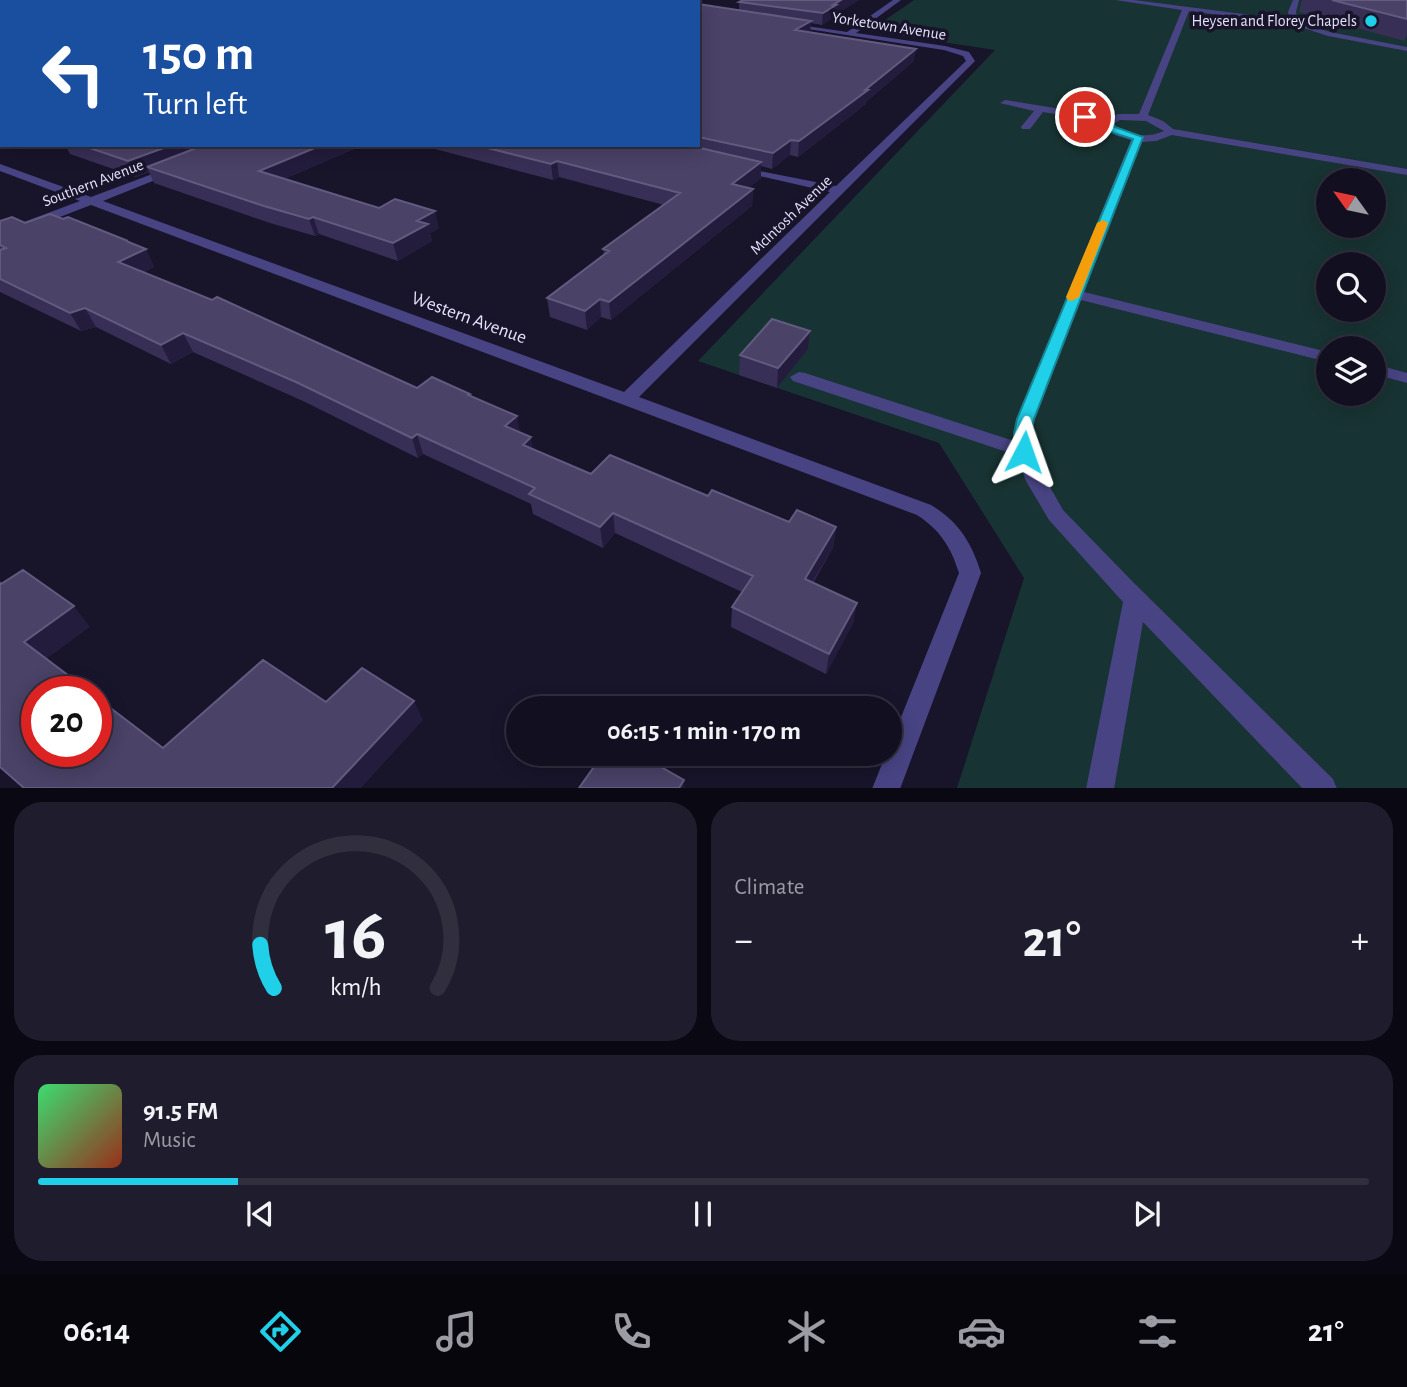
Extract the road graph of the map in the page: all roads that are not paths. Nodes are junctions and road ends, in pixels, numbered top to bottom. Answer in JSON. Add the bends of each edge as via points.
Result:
{"nodes":[{"id":1,"x":898,"y":0,"type":"edge"},
{"id":2,"x":1118,"y":0,"type":"edge"},
{"id":3,"x":1296,"y":0,"type":"edge"},
{"id":4,"x":1185,"y":11,"type":"junction"},
{"id":5,"x":1295,"y":23,"type":"junction"},
{"id":6,"x":780,"y":24,"type":"edge"},
{"id":7,"x":849,"y":34,"type":"junction"},
{"id":8,"x":1407,"y":49,"type":"edge"},
{"id":9,"x":965,"y":54,"type":"joint"},
{"id":10,"x":1005,"y":103,"type":"dead end"},
{"id":11,"x":1040,"y":109,"type":"junction"},
{"id":12,"x":1108,"y":120,"type":"junction"},
{"id":13,"x":1026,"y":127,"type":"dead end"},
{"id":14,"x":1140,"y":127,"type":"junction"},
{"id":15,"x":1170,"y":132,"type":"junction"},
{"id":16,"x":719,"y":164,"type":"edge"},
{"id":17,"x":185,"y":165,"type":"edge"},
{"id":18,"x":0,"y":167,"type":"edge"},
{"id":19,"x":1407,"y":172,"type":"edge"},
{"id":20,"x":841,"y":191,"type":"junction"},
{"id":21,"x":91,"y":201,"type":"junction"},
{"id":22,"x":0,"y":236,"type":"edge"},
{"id":23,"x":1073,"y":294,"type":"junction"},
{"id":24,"x":1316,"y":354,"type":"edge"},
{"id":25,"x":1386,"y":372,"type":"edge"},
{"id":26,"x":799,"y":377,"type":"dead end"},
{"id":27,"x":1407,"y":378,"type":"edge"},
{"id":28,"x":628,"y":398,"type":"junction"},
{"id":29,"x":1024,"y":452,"type":"junction"},
{"id":30,"x":1135,"y":600,"type":"junction"},
{"id":31,"x":886,"y":788,"type":"edge"},
{"id":32,"x":1100,"y":788,"type":"edge"},
{"id":33,"x":1322,"y":788,"type":"edge"}],
"edges":[{"from":1,"to":7,"type":"street"},
{"from":2,"to":4,"type":"street"},
{"from":3,"to":5,"type":"street"},
{"from":4,"to":5,"type":"street"},
{"from":4,"to":14,"type":"street"},
{"from":5,"to":8,"type":"street"},
{"from":6,"to":7,"type":"street","name":"Yorketown Avenue"},
{"from":7,"to":9,"type":"street","name":"Yorketown Avenue"},
{"from":9,"to":20,"type":"street","name":"McIntosh Avenue","via":[[971,61]]},
{"from":10,"to":11,"type":"street"},
{"from":11,"to":12,"type":"street"},
{"from":11,"to":13,"type":"street"},
{"from":12,"to":14,"type":"street","via":[[1118,117]]},
{"from":12,"to":14,"type":"street","via":[[1111,129]]},
{"from":14,"to":15,"type":"street","via":[[1164,125]]},
{"from":14,"to":15,"type":"street","via":[[1161,137]]},
{"from":14,"to":23,"type":"street"},
{"from":15,"to":19,"type":"street"},
{"from":16,"to":20,"type":"street"},
{"from":17,"to":21,"type":"street","name":"Southern Avenue"},
{"from":18,"to":21,"type":"street","name":"Western Avenue"},
{"from":20,"to":28,"type":"street","name":"McIntosh Avenue"},
{"from":21,"to":22,"type":"street","name":"Southern Avenue"},
{"from":21,"to":28,"type":"street","name":"Western Avenue"},
{"from":23,"to":24,"type":"street"},
{"from":23,"to":29,"type":"street","via":[[1026,419]]},
{"from":25,"to":27,"type":"street"},
{"from":26,"to":29,"type":"street"},
{"from":28,"to":31,"type":"street","name":"Western Avenue","via":[[924,510],[955,534],[970,573]]},
{"from":29,"to":30,"type":"street","via":[[1056,514]]},
{"from":30,"to":32,"type":"street"},
{"from":30,"to":33,"type":"street"}]}
